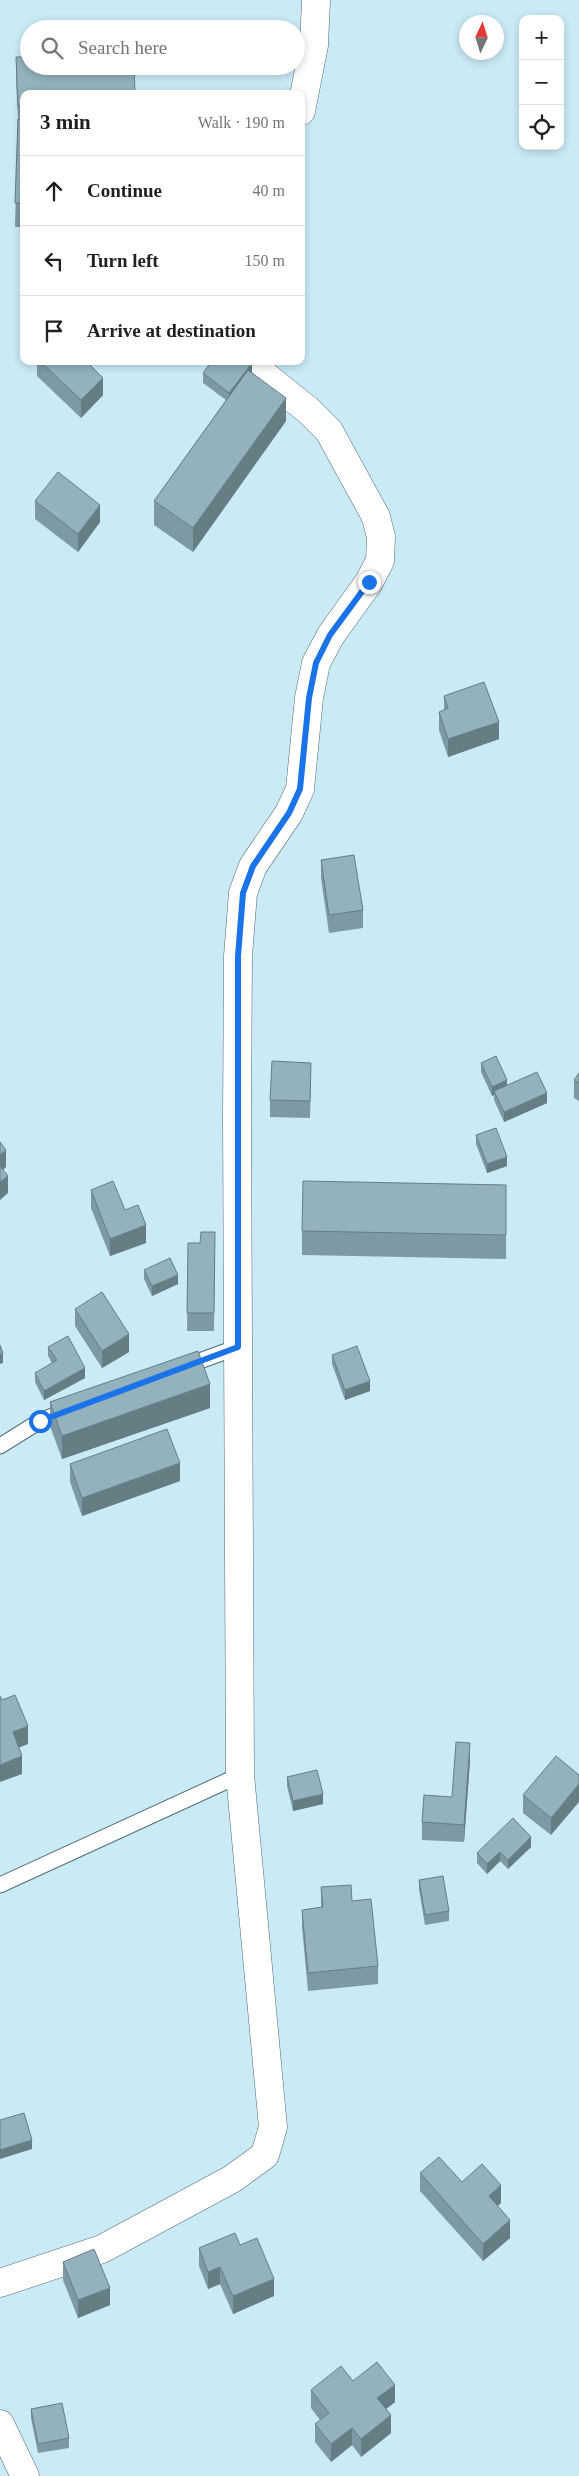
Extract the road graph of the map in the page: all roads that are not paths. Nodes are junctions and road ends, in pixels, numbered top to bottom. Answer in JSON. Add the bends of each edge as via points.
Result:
{"nodes":[{"id":1,"x":316,"y":0,"type":"edge"},
{"id":2,"x":305,"y":91,"type":"edge"},
{"id":3,"x":259,"y":365,"type":"edge"},
{"id":4,"x":238,"y":1347,"type":"junction"},
{"id":5,"x":173,"y":1371,"type":"edge"},
{"id":6,"x":79,"y":1405,"type":"edge"},
{"id":7,"x":0,"y":1446,"type":"edge"},
{"id":8,"x":240,"y":1775,"type":"junction"},
{"id":9,"x":0,"y":1885,"type":"edge"},
{"id":10,"x":0,"y":2284,"type":"edge"},
{"id":11,"x":0,"y":2424,"type":"edge"},
{"id":12,"x":25,"y":2476,"type":"edge"}],
"edges":[{"from":1,"to":2,"type":"street","via":[[314,45]]},
{"from":3,"to":4,"type":"street","via":[[263,374],[329,431],[376,517],[381,537],[380,561],[369,582],[330,635],[316,663],[309,698],[300,789],[289,813],[253,866],[243,893],[238,966]]},
{"from":4,"to":5,"type":"lane"},
{"from":4,"to":8,"type":"street"},
{"from":6,"to":7,"type":"lane","via":[[40,1421]]},
{"from":8,"to":9,"type":"lane"},
{"from":8,"to":10,"type":"street","via":[[273,2127],[265,2155],[232,2179],[102,2249]]},
{"from":11,"to":12,"type":"street"}]}
